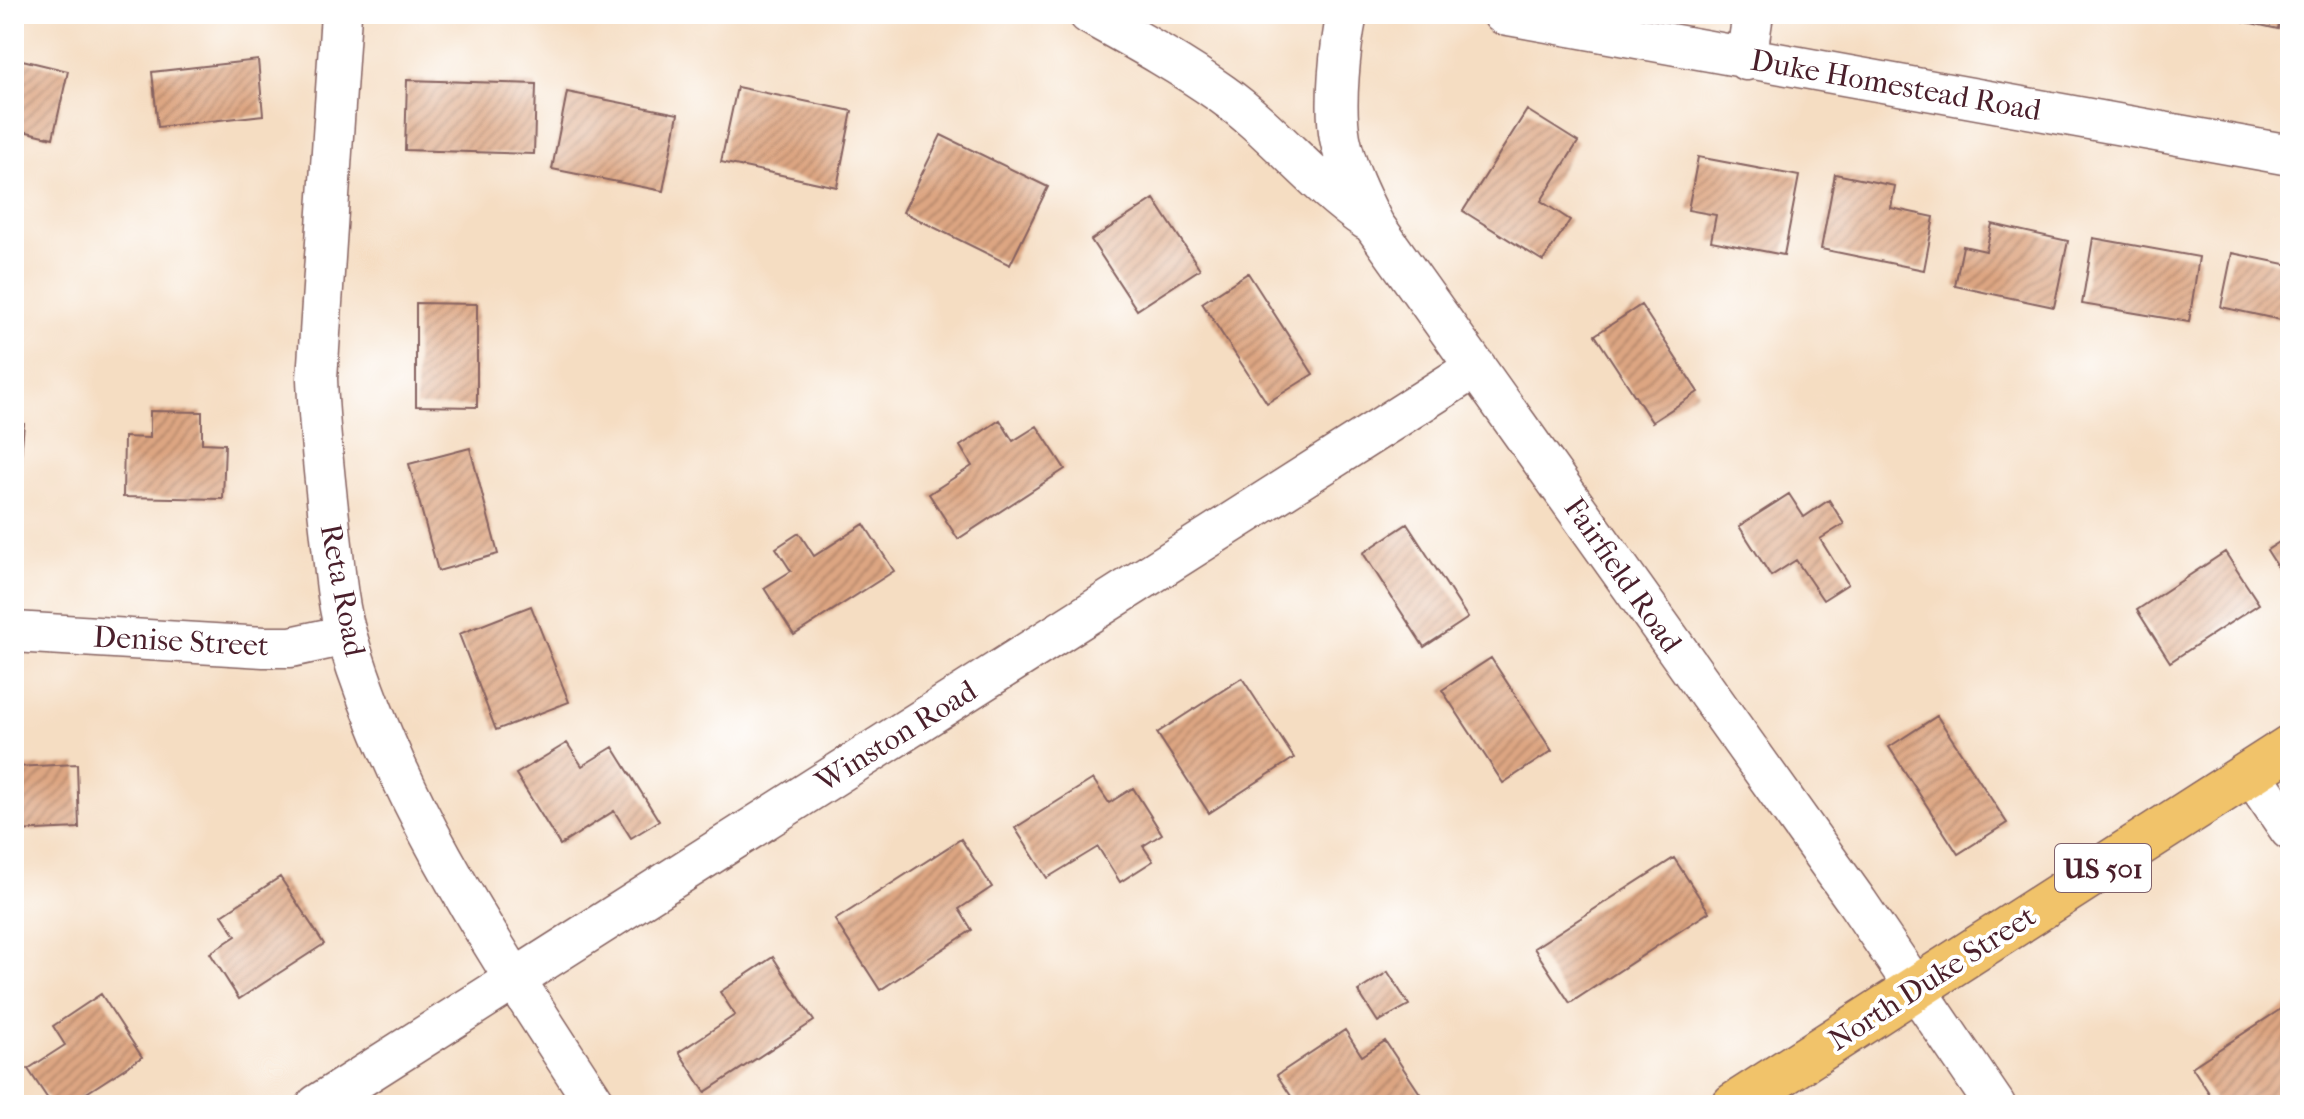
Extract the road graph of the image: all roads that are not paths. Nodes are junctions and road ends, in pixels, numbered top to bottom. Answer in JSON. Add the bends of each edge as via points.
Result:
{"nodes":[{"id":1,"x":341,"y":14,"type":"edge"},
{"id":2,"x":1089,"y":14,"type":"edge"},
{"id":3,"x":1347,"y":14,"type":"edge"},
{"id":4,"x":1503,"y":14,"type":"edge"},
{"id":5,"x":1753,"y":14,"type":"edge"},
{"id":6,"x":1746,"y":60,"type":"junction"},
{"id":7,"x":2290,"y":155,"type":"edge"},
{"id":8,"x":1374,"y":225,"type":"junction"},
{"id":9,"x":1476,"y":367,"type":"junction"},
{"id":10,"x":14,"y":632,"type":"edge"},
{"id":11,"x":346,"y":635,"type":"junction"},
{"id":12,"x":2290,"y":747,"type":"edge"},
{"id":13,"x":2250,"y":772,"type":"junction"},
{"id":14,"x":2290,"y":830,"type":"edge"},
{"id":15,"x":515,"y":978,"type":"junction"},
{"id":16,"x":1917,"y":989,"type":"junction"},
{"id":17,"x":317,"y":1105,"type":"edge"},
{"id":18,"x":596,"y":1105,"type":"edge"},
{"id":19,"x":1734,"y":1105,"type":"edge"},
{"id":20,"x":1995,"y":1105,"type":"edge"}],
"edges":[{"from":1,"to":11,"type":"street","name":"Reta Road","via":[[317,379]]},
{"from":2,"to":8,"type":"street","via":[[1223,95],[1336,199]]},
{"from":3,"to":8,"type":"street","name":"Fairfield Road","via":[[1339,135]]},
{"from":4,"to":6,"type":"street","name":"Duke Homestead Road"},
{"from":5,"to":6,"type":"street"},
{"from":6,"to":7,"type":"street","name":"Duke Homestead Road"},
{"from":8,"to":9,"type":"street","name":"Fairfield Road"},
{"from":9,"to":15,"type":"street","name":"Winston Road"},
{"from":9,"to":16,"type":"street","name":"Fairfield Road"},
{"from":10,"to":11,"type":"street","name":"Denise Street","via":[[264,647]]},
{"from":11,"to":15,"type":"street","name":"Reta Road","via":[[396,767],[458,889]]},
{"from":12,"to":13,"type":"highway","name":"North Duke Street","number":"US 501"},
{"from":13,"to":14,"type":"street"},
{"from":13,"to":16,"type":"highway","name":"North Duke Street","number":"US 501"},
{"from":15,"to":17,"type":"street","name":"Winston Road"},
{"from":15,"to":18,"type":"street","name":"Reta Road"},
{"from":16,"to":19,"type":"highway","name":"North Duke Street","number":"US 501"},
{"from":16,"to":20,"type":"street","name":"Fairfield Road"}]}
